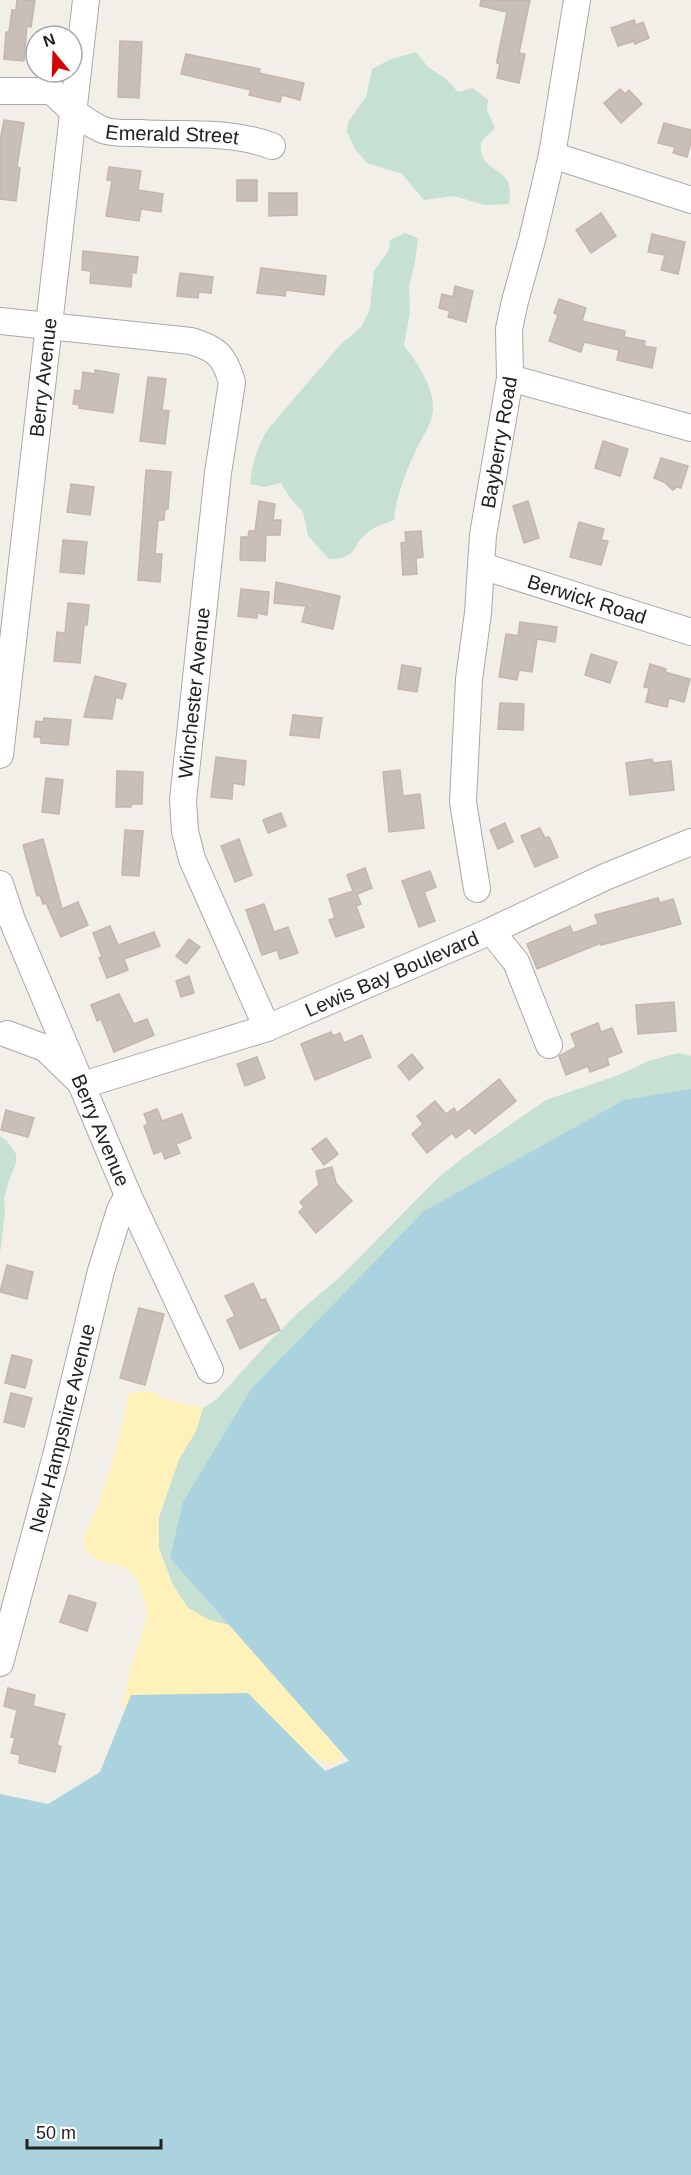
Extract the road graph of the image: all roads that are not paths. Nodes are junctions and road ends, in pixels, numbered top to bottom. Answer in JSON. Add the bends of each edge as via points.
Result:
{"nodes":[{"id":1,"x":86,"y":0,"type":"edge"},
{"id":2,"x":577,"y":0,"type":"edge"},
{"id":3,"x":0,"y":91,"type":"edge"},
{"id":4,"x":74,"y":113,"type":"junction"},
{"id":5,"x":272,"y":146,"type":"dead end"},
{"id":6,"x":552,"y":155,"type":"junction"},
{"id":7,"x":691,"y":200,"type":"edge"},
{"id":8,"x":0,"y":321,"type":"edge"},
{"id":9,"x":50,"y":327,"type":"junction"},
{"id":10,"x":510,"y":378,"type":"junction"},
{"id":11,"x":691,"y":428,"type":"edge"},
{"id":12,"x":12,"y":557,"type":"edge"},
{"id":13,"x":482,"y":567,"type":"junction"},
{"id":14,"x":691,"y":632,"type":"edge"},
{"id":15,"x":1,"y":742,"type":"edge"},
{"id":16,"x":691,"y":842,"type":"edge"},
{"id":17,"x":0,"y":884,"type":"edge"},
{"id":18,"x":477,"y":889,"type":"dead end"},
{"id":19,"x":491,"y":931,"type":"junction"},
{"id":20,"x":52,"y":1014,"type":"junction"},
{"id":21,"x":267,"y":1028,"type":"junction"},
{"id":22,"x":4,"y":1033,"type":"edge"},
{"id":23,"x":549,"y":1045,"type":"dead end"},
{"id":24,"x":83,"y":1085,"type":"junction"},
{"id":25,"x":128,"y":1195,"type":"junction"},
{"id":26,"x":210,"y":1370,"type":"dead end"},
{"id":27,"x":0,"y":1663,"type":"edge"}],
"edges":[{"from":1,"to":4,"type":"street","name":"Berry Avenue"},
{"from":2,"to":6,"type":"street","name":"Bayberry Road"},
{"from":3,"to":4,"type":"street","name":"Emerald Street","via":[[52,92]]},
{"from":4,"to":5,"type":"street","name":"Emerald Street","via":[[105,131],[225,135]]},
{"from":4,"to":9,"type":"street","name":"Berry Avenue"},
{"from":6,"to":7,"type":"street"},
{"from":6,"to":10,"type":"street","name":"Bayberry Road","via":[[514,301],[509,329]]},
{"from":8,"to":9,"type":"street"},
{"from":9,"to":12,"type":"street","name":"Berry Avenue"},
{"from":9,"to":21,"type":"street","name":"Winchester Avenue","via":[[191,341],[221,355],[232,382],[205,587],[183,800],[184,831],[209,901]]},
{"from":10,"to":11,"type":"street"},
{"from":10,"to":13,"type":"street","name":"Bayberry Road","via":[[483,535]]},
{"from":12,"to":15,"type":"street","name":"Berry Avenue"},
{"from":13,"to":14,"type":"street","name":"Berwick Road"},
{"from":13,"to":18,"type":"street","name":"Bayberry Road","via":[[469,679],[463,802]]},
{"from":16,"to":19,"type":"street","name":"Lewis Bay Boulevard"},
{"from":17,"to":20,"type":"street","name":"Berry Avenue"},
{"from":19,"to":21,"type":"street","name":"Lewis Bay Boulevard"},
{"from":19,"to":23,"type":"street","via":[[516,962]]},
{"from":20,"to":22,"type":"street"},
{"from":20,"to":24,"type":"street","name":"Berry Avenue"},
{"from":21,"to":24,"type":"street","name":"Lewis Bay Boulevard"},
{"from":22,"to":24,"type":"street","via":[[45,1048]]},
{"from":24,"to":25,"type":"street","name":"Berry Avenue"},
{"from":25,"to":26,"type":"street","name":"Berry Avenue"},
{"from":25,"to":27,"type":"street","name":"New Hampshire Avenue","via":[[101,1271]]}]}
